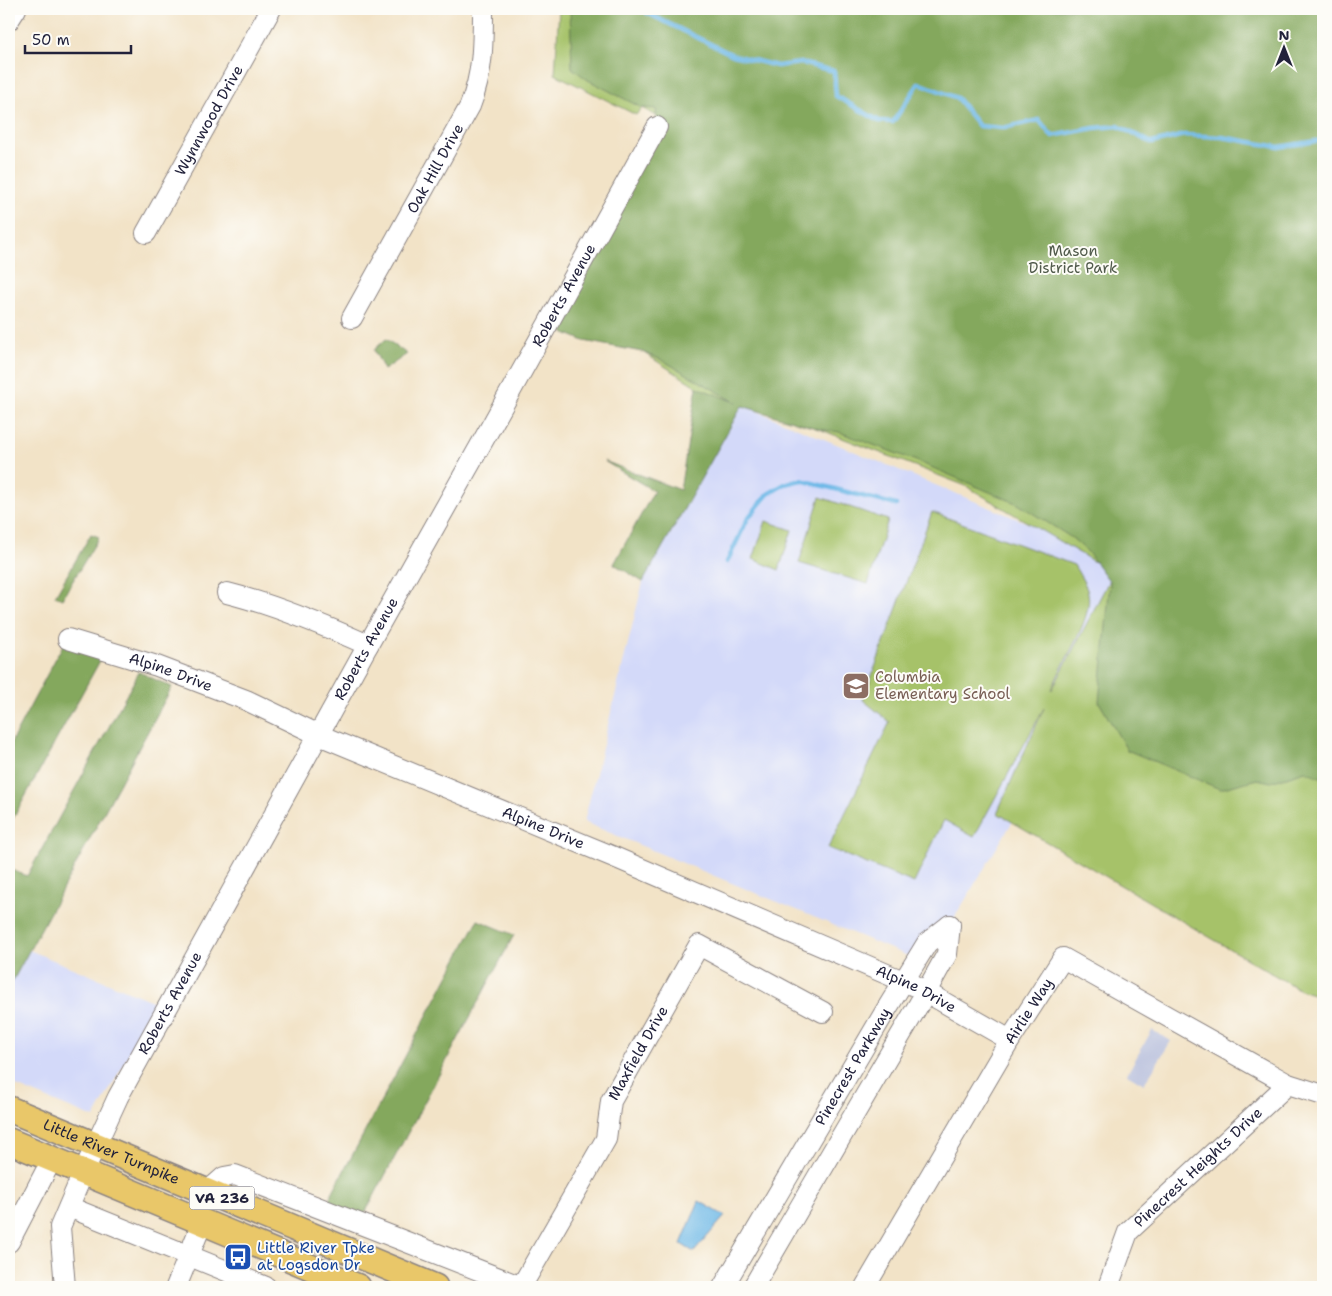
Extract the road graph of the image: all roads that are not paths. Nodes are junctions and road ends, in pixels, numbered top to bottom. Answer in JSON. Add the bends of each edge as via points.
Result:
{"nodes":[{"id":1,"x":16,"y":9,"type":"edge"},
{"id":2,"x":271,"y":9,"type":"edge"},
{"id":3,"x":483,"y":9,"type":"edge"},
{"id":4,"x":9,"y":20,"type":"edge"},
{"id":5,"x":657,"y":127,"type":"dead end"},
{"id":6,"x":146,"y":233,"type":"dead end"},
{"id":7,"x":352,"y":318,"type":"dead end"},
{"id":8,"x":227,"y":593,"type":"dead end"},
{"id":9,"x":68,"y":638,"type":"dead end"},
{"id":10,"x":368,"y":645,"type":"junction"},
{"id":11,"x":319,"y":735,"type":"junction"},
{"id":12,"x":903,"y":981,"type":"junction"},
{"id":13,"x":926,"y":992,"type":"junction"},
{"id":14,"x":823,"y":1012,"type":"dead end"},
{"id":15,"x":1010,"y":1040,"type":"junction"},
{"id":16,"x":1288,"y":1084,"type":"junction"},
{"id":17,"x":1323,"y":1095,"type":"edge"},
{"id":18,"x":9,"y":1109,"type":"edge"},
{"id":19,"x":9,"y":1141,"type":"edge"},
{"id":20,"x":96,"y":1145,"type":"junction"},
{"id":21,"x":52,"y":1160,"type":"junction"},
{"id":22,"x":83,"y":1173,"type":"junction"},
{"id":23,"x":207,"y":1192,"type":"junction"},
{"id":24,"x":68,"y":1207,"type":"junction"},
{"id":25,"x":202,"y":1222,"type":"junction"},
{"id":26,"x":9,"y":1242,"type":"edge"},
{"id":27,"x":189,"y":1255,"type":"junction"},
{"id":28,"x":65,"y":1287,"type":"edge"},
{"id":29,"x":176,"y":1287,"type":"edge"},
{"id":30,"x":266,"y":1287,"type":"edge"},
{"id":31,"x":358,"y":1287,"type":"edge"},
{"id":32,"x":435,"y":1287,"type":"edge"},
{"id":33,"x":522,"y":1287,"type":"edge"},
{"id":34,"x":723,"y":1287,"type":"edge"},
{"id":35,"x":753,"y":1287,"type":"edge"},
{"id":36,"x":865,"y":1287,"type":"edge"},
{"id":37,"x":1108,"y":1287,"type":"edge"}],
"edges":[{"from":1,"to":4,"type":"street"},
{"from":2,"to":6,"type":"street","name":"Wynnwood Drive"},
{"from":3,"to":7,"type":"street","name":"Oak Hill Drive","via":[[481,72],[470,106]]},
{"from":5,"to":10,"type":"street","name":"Roberts Avenue"},
{"from":8,"to":10,"type":"street"},
{"from":9,"to":11,"type":"street","name":"Alpine Drive","via":[[158,666],[246,700]]},
{"from":10,"to":11,"type":"street","name":"Roberts Avenue"},
{"from":11,"to":12,"type":"street","name":"Alpine Drive","via":[[587,845]]},
{"from":11,"to":20,"type":"street","name":"Roberts Avenue","via":[[118,1097]]},
{"from":12,"to":13,"type":"street","name":"Alpine Drive"},
{"from":12,"to":13,"type":"street","name":"Pinecrest Parkway","via":[[928,942],[950,925],[947,954]]},
{"from":12,"to":34,"type":"street","name":"Pinecrest Parkway"},
{"from":13,"to":15,"type":"street","name":"Alpine Drive"},
{"from":13,"to":35,"type":"street","name":"Pinecrest Parkway"},
{"from":14,"to":33,"type":"street","name":"Maxfield Drive","via":[[699,945],[611,1101],[606,1139]]},
{"from":15,"to":16,"type":"street","name":"Airlie Way","via":[[1063,958]]},
{"from":15,"to":36,"type":"street","name":"Airlie Way"},
{"from":16,"to":17,"type":"street"},
{"from":16,"to":37,"type":"street","name":"Pinecrest Heights Drive","via":[[1128,1232]]},
{"from":18,"to":20,"type":"main road","name":"Little River Turnpike","number":"VA 236"},
{"from":19,"to":21,"type":"main road","name":"Little River Turnpike","number":"VA 236"},
{"from":20,"to":22,"type":"street","name":"Roberts Avenue"},
{"from":20,"to":23,"type":"main road","name":"Little River Turnpike","number":"VA 236"},
{"from":21,"to":22,"type":"main road","name":"Little River Turnpike","number":"VA 236"},
{"from":21,"to":26,"type":"street"},
{"from":22,"to":24,"type":"street","name":"Roberts Avenue"},
{"from":22,"to":25,"type":"main road","name":"Little River Turnpike","number":"VA 236"},
{"from":23,"to":32,"type":"main road","name":"Little River Turnpike","number":"VA 236"},
{"from":23,"to":33,"type":"street","via":[[224,1177],[235,1174]]},
{"from":24,"to":27,"type":"street"},
{"from":24,"to":28,"type":"street","name":"Roberts Avenue","via":[[60,1228]]},
{"from":25,"to":27,"type":"street"},
{"from":25,"to":31,"type":"main road","name":"Little River Turnpike","number":"VA 236"},
{"from":27,"to":29,"type":"street"},
{"from":27,"to":30,"type":"street"}]}
